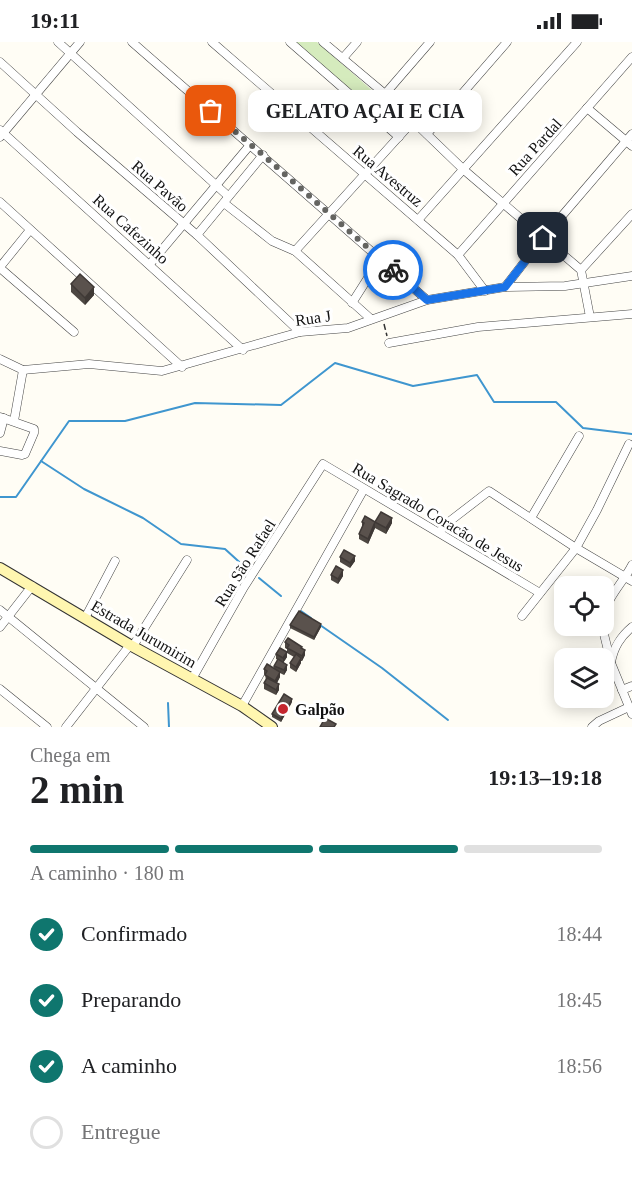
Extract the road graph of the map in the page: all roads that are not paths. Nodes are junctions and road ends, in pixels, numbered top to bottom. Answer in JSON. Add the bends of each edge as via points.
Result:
{"nodes":[{"id":1,"x":58,"y":42,"type":"edge"},
{"id":2,"x":80,"y":42,"type":"edge"},
{"id":3,"x":132,"y":42,"type":"edge"},
{"id":4,"x":212,"y":42,"type":"edge"},
{"id":5,"x":290,"y":42,"type":"edge"},
{"id":6,"x":323,"y":42,"type":"edge"},
{"id":7,"x":357,"y":42,"type":"edge"},
{"id":8,"x":430,"y":42,"type":"edge"},
{"id":9,"x":507,"y":42,"type":"edge"},
{"id":10,"x":577,"y":42,"type":"edge"},
{"id":11,"x":71,"y":53,"type":"junction"},
{"id":12,"x":632,"y":57,"type":"edge"},
{"id":13,"x":343,"y":58,"type":"junction"},
{"id":14,"x":0,"y":62,"type":"edge"},
{"id":15,"x":37,"y":93,"type":"junction"},
{"id":16,"x":385,"y":94,"type":"junction"},
{"id":17,"x":587,"y":108,"type":"junction"},
{"id":18,"x":414,"y":120,"type":"junction"},
{"id":19,"x":1,"y":133,"type":"edge"},
{"id":20,"x":427,"y":134,"type":"junction"},
{"id":21,"x":632,"y":134,"type":"edge"},
{"id":22,"x":399,"y":137,"type":"junction"},
{"id":23,"x":629,"y":143,"type":"edge"},
{"id":24,"x":250,"y":145,"type":"junction"},
{"id":25,"x":263,"y":155,"type":"junction"},
{"id":26,"x":464,"y":170,"type":"junction"},
{"id":27,"x":365,"y":175,"type":"junction"},
{"id":28,"x":217,"y":186,"type":"junction"},
{"id":29,"x":226,"y":199,"type":"junction"},
{"id":30,"x":0,"y":202,"type":"edge"},
{"id":31,"x":503,"y":203,"type":"junction"},
{"id":32,"x":329,"y":213,"type":"junction"},
{"id":33,"x":632,"y":214,"type":"edge"},
{"id":34,"x":418,"y":220,"type":"junction"},
{"id":35,"x":183,"y":224,"type":"junction"},
{"id":36,"x":30,"y":230,"type":"junction"},
{"id":37,"x":197,"y":235,"type":"junction"},
{"id":38,"x":543,"y":238,"type":"junction"},
{"id":39,"x":295,"y":251,"type":"junction"},
{"id":40,"x":458,"y":255,"type":"junction"},
{"id":41,"x":380,"y":259,"type":"junction"},
{"id":42,"x":150,"y":264,"type":"junction"},
{"id":43,"x":0,"y":267,"type":"edge"},
{"id":44,"x":581,"y":270,"type":"junction"},
{"id":45,"x":632,"y":276,"type":"edge"},
{"id":46,"x":584,"y":282,"type":"junction"},
{"id":47,"x":505,"y":287,"type":"junction"},
{"id":48,"x":485,"y":291,"type":"junction"},
{"id":49,"x":427,"y":300,"type":"junction"},
{"id":50,"x":352,"y":303,"type":"junction"},
{"id":51,"x":632,"y":314,"type":"edge"},
{"id":52,"x":590,"y":317,"type":"junction"},
{"id":53,"x":371,"y":319,"type":"junction"},
{"id":54,"x":74,"y":332,"type":"dead end"},
{"id":55,"x":300,"y":332,"type":"junction"},
{"id":56,"x":388,"y":343,"type":"road end"},
{"id":57,"x":243,"y":350,"type":"junction"},
{"id":58,"x":0,"y":359,"type":"edge"},
{"id":59,"x":182,"y":367,"type":"junction"},
{"id":60,"x":23,"y":370,"type":"junction"},
{"id":61,"x":2,"y":417,"type":"edge"},
{"id":62,"x":14,"y":421,"type":"junction"},
{"id":63,"x":0,"y":433,"type":"edge"},
{"id":64,"x":579,"y":436,"type":"dead end"},
{"id":65,"x":629,"y":444,"type":"dead end"},
{"id":66,"x":0,"y":451,"type":"edge"},
{"id":67,"x":323,"y":464,"type":"joint"},
{"id":68,"x":364,"y":489,"type":"junction"},
{"id":69,"x":531,"y":518,"type":"junction"},
{"id":70,"x":439,"y":532,"type":"junction"},
{"id":71,"x":576,"y":548,"type":"junction"},
{"id":72,"x":187,"y":560,"type":"dead end"},
{"id":73,"x":115,"y":561,"type":"dead end"},
{"id":74,"x":632,"y":565,"type":"edge"},
{"id":75,"x":0,"y":567,"type":"edge"},
{"id":76,"x":629,"y":579,"type":"edge"},
{"id":77,"x":32,"y":586,"type":"junction"},
{"id":78,"x":540,"y":593,"type":"junction"},
{"id":79,"x":614,"y":593,"type":"edge"},
{"id":80,"x":0,"y":610,"type":"edge"},
{"id":81,"x":522,"y":616,"type":"dead end"},
{"id":82,"x":8,"y":617,"type":"junction"},
{"id":83,"x":86,"y":618,"type":"junction"},
{"id":84,"x":0,"y":627,"type":"edge"},
{"id":85,"x":632,"y":627,"type":"edge"},
{"id":86,"x":132,"y":646,"type":"junction"},
{"id":87,"x":614,"y":648,"type":"edge"},
{"id":88,"x":614,"y":670,"type":"edge"},
{"id":89,"x":192,"y":679,"type":"junction"},
{"id":90,"x":632,"y":686,"type":"edge"},
{"id":91,"x":97,"y":688,"type":"junction"},
{"id":92,"x":0,"y":689,"type":"edge"},
{"id":93,"x":622,"y":690,"type":"junction"},
{"id":94,"x":242,"y":706,"type":"junction"},
{"id":95,"x":630,"y":710,"type":"edge"},
{"id":96,"x":47,"y":727,"type":"edge"},
{"id":97,"x":66,"y":727,"type":"edge"},
{"id":98,"x":144,"y":727,"type":"edge"},
{"id":99,"x":272,"y":727,"type":"edge"},
{"id":100,"x":592,"y":727,"type":"edge"}],
"edges":[{"from":1,"to":11,"type":"street"},
{"from":2,"to":11,"type":"street"},
{"from":3,"to":24,"type":"street"},
{"from":4,"to":27,"type":"street","name":"Rua Avestruz"},
{"from":5,"to":22,"type":"street"},
{"from":6,"to":13,"type":"street"},
{"from":7,"to":13,"type":"street"},
{"from":8,"to":16,"type":"street"},
{"from":9,"to":20,"type":"street"},
{"from":10,"to":26,"type":"street"},
{"from":11,"to":15,"type":"street"},
{"from":11,"to":28,"type":"street"},
{"from":12,"to":17,"type":"street","name":"Rua Pardal"},
{"from":13,"to":16,"type":"street"},
{"from":14,"to":15,"type":"street","name":"Rua Pavão"},
{"from":15,"to":19,"type":"street"},
{"from":15,"to":35,"type":"street","name":"Rua Pavão"},
{"from":16,"to":18,"type":"street"},
{"from":17,"to":23,"type":"street"},
{"from":17,"to":31,"type":"street","name":"Rua Pardal"},
{"from":18,"to":20,"type":"street"},
{"from":18,"to":22,"type":"street"},
{"from":19,"to":42,"type":"street","name":"Rua Cafezinho"},
{"from":20,"to":26,"type":"street"},
{"from":21,"to":23,"type":"street"},
{"from":22,"to":27,"type":"street"},
{"from":23,"to":38,"type":"street"},
{"from":24,"to":25,"type":"street"},
{"from":24,"to":28,"type":"street"},
{"from":25,"to":29,"type":"street"},
{"from":25,"to":32,"type":"street"},
{"from":26,"to":31,"type":"street"},
{"from":26,"to":34,"type":"street"},
{"from":27,"to":32,"type":"street"},
{"from":27,"to":34,"type":"street","name":"Rua Avestruz"},
{"from":28,"to":29,"type":"street"},
{"from":28,"to":35,"type":"street"},
{"from":29,"to":37,"type":"street"},
{"from":29,"to":39,"type":"street","via":[[272,241]]},
{"from":30,"to":36,"type":"street"},
{"from":31,"to":38,"type":"street"},
{"from":31,"to":40,"type":"street","name":"Rua Pardal"},
{"from":32,"to":39,"type":"street"},
{"from":32,"to":41,"type":"street"},
{"from":33,"to":44,"type":"street"},
{"from":34,"to":40,"type":"street","name":"Rua Avestruz"},
{"from":35,"to":37,"type":"street","name":"Rua Pavão"},
{"from":35,"to":42,"type":"street"},
{"from":36,"to":43,"type":"street"},
{"from":36,"to":59,"type":"street"},
{"from":37,"to":55,"type":"street","name":"Rua Pavão"},
{"from":38,"to":44,"type":"street"},
{"from":38,"to":47,"type":"street"},
{"from":39,"to":50,"type":"street"},
{"from":40,"to":48,"type":"street","name":"Rua Avestruz"},
{"from":41,"to":49,"type":"street"},
{"from":41,"to":50,"type":"street"},
{"from":42,"to":57,"type":"street","name":"Rua Cafezinho"},
{"from":43,"to":54,"type":"street"},
{"from":44,"to":46,"type":"street"},
{"from":45,"to":46,"type":"street","name":"Rua J"},
{"from":46,"to":47,"type":"street","name":"Rua J"},
{"from":46,"to":52,"type":"street"},
{"from":47,"to":48,"type":"street","name":"Rua J"},
{"from":48,"to":49,"type":"street","name":"Rua J"},
{"from":49,"to":53,"type":"street","name":"Rua J"},
{"from":50,"to":53,"type":"street"},
{"from":51,"to":52,"type":"street"},
{"from":52,"to":56,"type":"street","via":[[478,327]]},
{"from":53,"to":55,"type":"street","name":"Rua J","via":[[348,328]]},
{"from":55,"to":57,"type":"street","name":"Rua J"},
{"from":57,"to":59,"type":"street","name":"Rua J"},
{"from":58,"to":60,"type":"street"},
{"from":59,"to":60,"type":"street","name":"Rua J","via":[[162,371],[89,364]]},
{"from":60,"to":62,"type":"street"},
{"from":61,"to":62,"type":"street"},
{"from":61,"to":63,"type":"street"},
{"from":62,"to":66,"type":"street","via":[[34,429],[25,454]]},
{"from":64,"to":69,"type":"street"},
{"from":65,"to":71,"type":"street"},
{"from":67,"to":68,"type":"street","name":"Rua Sagrado Coracão de Jesus"},
{"from":67,"to":89,"type":"street","name":"Rua São Rafael","via":[[244,587]]},
{"from":68,"to":70,"type":"street","name":"Rua Sagrado Coracão de Jesus"},
{"from":68,"to":94,"type":"street"},
{"from":69,"to":70,"type":"street","via":[[489,491]]},
{"from":69,"to":71,"type":"street"},
{"from":70,"to":78,"type":"street","name":"Rua Sagrado Coracão de Jesus"},
{"from":71,"to":76,"type":"street"},
{"from":71,"to":78,"type":"street"},
{"from":72,"to":86,"type":"street"},
{"from":73,"to":83,"type":"street"},
{"from":74,"to":76,"type":"street"},
{"from":75,"to":77,"type":"main road","name":"Estrada Jurumirim"},
{"from":76,"to":79,"type":"street"},
{"from":77,"to":82,"type":"street"},
{"from":77,"to":83,"type":"main road","name":"Estrada Jurumirim"},
{"from":78,"to":81,"type":"street"},
{"from":80,"to":82,"type":"street"},
{"from":82,"to":84,"type":"street"},
{"from":82,"to":91,"type":"street"},
{"from":83,"to":86,"type":"main road","name":"Estrada Jurumirim"},
{"from":85,"to":87,"type":"street"},
{"from":86,"to":89,"type":"main road","name":"Estrada Jurumirim"},
{"from":86,"to":91,"type":"street"},
{"from":88,"to":93,"type":"street"},
{"from":89,"to":94,"type":"main road","name":"Estrada Jurumirim"},
{"from":90,"to":93,"type":"street"},
{"from":91,"to":97,"type":"street"},
{"from":91,"to":98,"type":"street"},
{"from":92,"to":96,"type":"street"},
{"from":93,"to":95,"type":"street"},
{"from":94,"to":99,"type":"main road","name":"Estrada Jurumirim"},
{"from":95,"to":100,"type":"street"}]}
